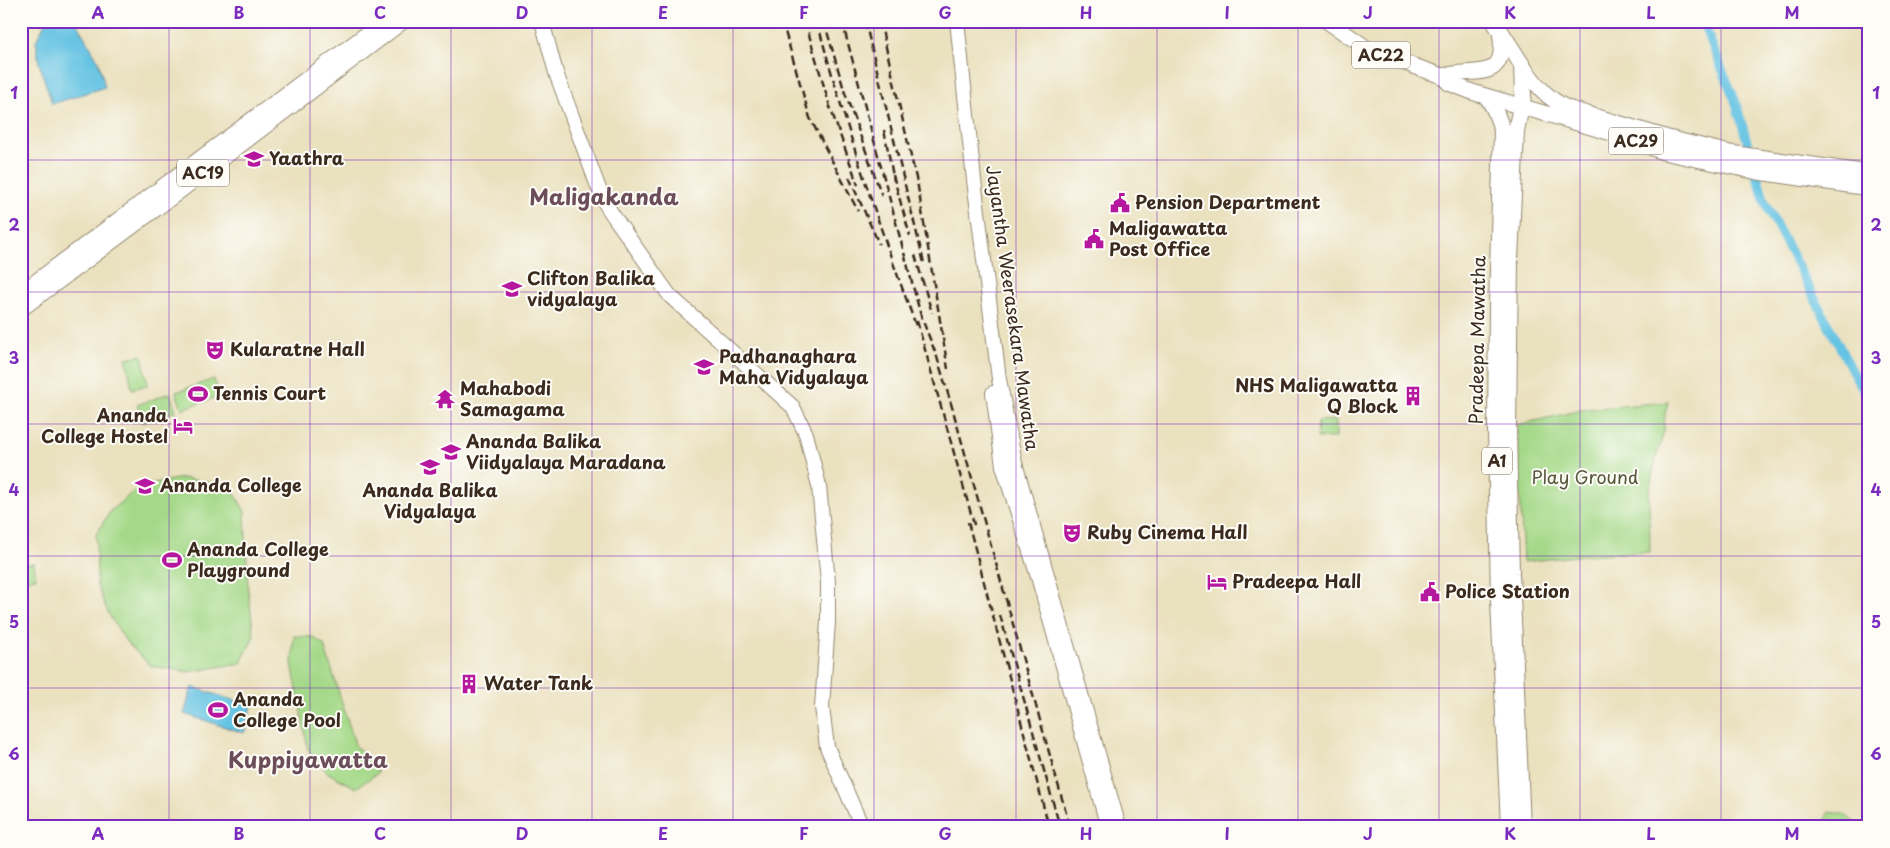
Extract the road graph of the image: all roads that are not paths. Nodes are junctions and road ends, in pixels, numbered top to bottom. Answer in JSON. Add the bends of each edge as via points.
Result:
{"nodes":[{"id":1,"x":384,"y":21,"type":"edge"},
{"id":2,"x":403,"y":21,"type":"edge"},
{"id":3,"x":542,"y":21,"type":"edge"},
{"id":4,"x":950,"y":21,"type":"edge"},
{"id":5,"x":957,"y":21,"type":"edge"},
{"id":6,"x":1327,"y":21,"type":"edge"},
{"id":7,"x":1497,"y":26,"type":"edge"},
{"id":8,"x":1522,"y":65,"type":"junction"},
{"id":9,"x":1442,"y":76,"type":"junction"},
{"id":10,"x":1488,"y":98,"type":"junction"},
{"id":11,"x":1521,"y":106,"type":"junction"},
{"id":12,"x":1666,"y":145,"type":"junction"},
{"id":13,"x":1869,"y":173,"type":"edge"},
{"id":14,"x":1869,"y":188,"type":"edge"},
{"id":15,"x":21,"y":293,"type":"edge"},
{"id":16,"x":21,"y":309,"type":"edge"},
{"id":17,"x":1103,"y":788,"type":"junction"},
{"id":18,"x":862,"y":827,"type":"edge"},
{"id":19,"x":1108,"y":827,"type":"edge"},
{"id":20,"x":1119,"y":827,"type":"edge"},
{"id":21,"x":1509,"y":827,"type":"edge"},
{"id":22,"x":1522,"y":827,"type":"edge"}],
"edges":[{"from":1,"to":15,"type":"main road","number":"AC19"},
{"from":2,"to":16,"type":"main road","number":"AC19"},
{"from":3,"to":18,"type":"main road","via":[[556,73],[603,200],[670,296],[793,407],[806,434],[820,494],[828,582],[822,707],[827,747]]},
{"from":4,"to":17,"type":"main road","name":"Jayantha Weerasekara Mawatha","via":[[990,379],[1004,466]]},
{"from":5,"to":17,"type":"main road","name":"Jayantha Weerasekara Mawatha","via":[[999,379],[1015,463]]},
{"from":6,"to":9,"type":"main road","number":"AC22","via":[[1377,53]]},
{"from":7,"to":8,"type":"highway"},
{"from":7,"to":9,"type":"main road","number":"AC22","via":[[1502,54],[1498,62],[1489,70],[1478,73]]},
{"from":8,"to":11,"type":"highway","number":"A1"},
{"from":8,"to":12,"type":"main road","number":"AC29","via":[[1542,92],[1560,105]]},
{"from":9,"to":10,"type":"main road","number":"AC22","via":[[1449,83]]},
{"from":10,"to":11,"type":"main road","number":"AC22"},
{"from":10,"to":21,"type":"highway","name":"Pradeepa Mawatha","number":"A1","via":[[1502,129],[1496,449]]},
{"from":11,"to":12,"type":"main road","number":"AC29","via":[[1622,136]]},
{"from":11,"to":22,"type":"highway","name":"Pradeepa Mawatha","number":"A1","via":[[1516,130],[1511,249],[1508,430]]},
{"from":12,"to":13,"type":"main road","number":"AC29"},
{"from":12,"to":14,"type":"main road","number":"AC29","via":[[1751,171]]},
{"from":17,"to":19,"type":"main road","name":"Jayantha Weerasekara Mawatha"},
{"from":17,"to":20,"type":"main road","name":"Jayantha Weerasekara Mawatha"}]}
